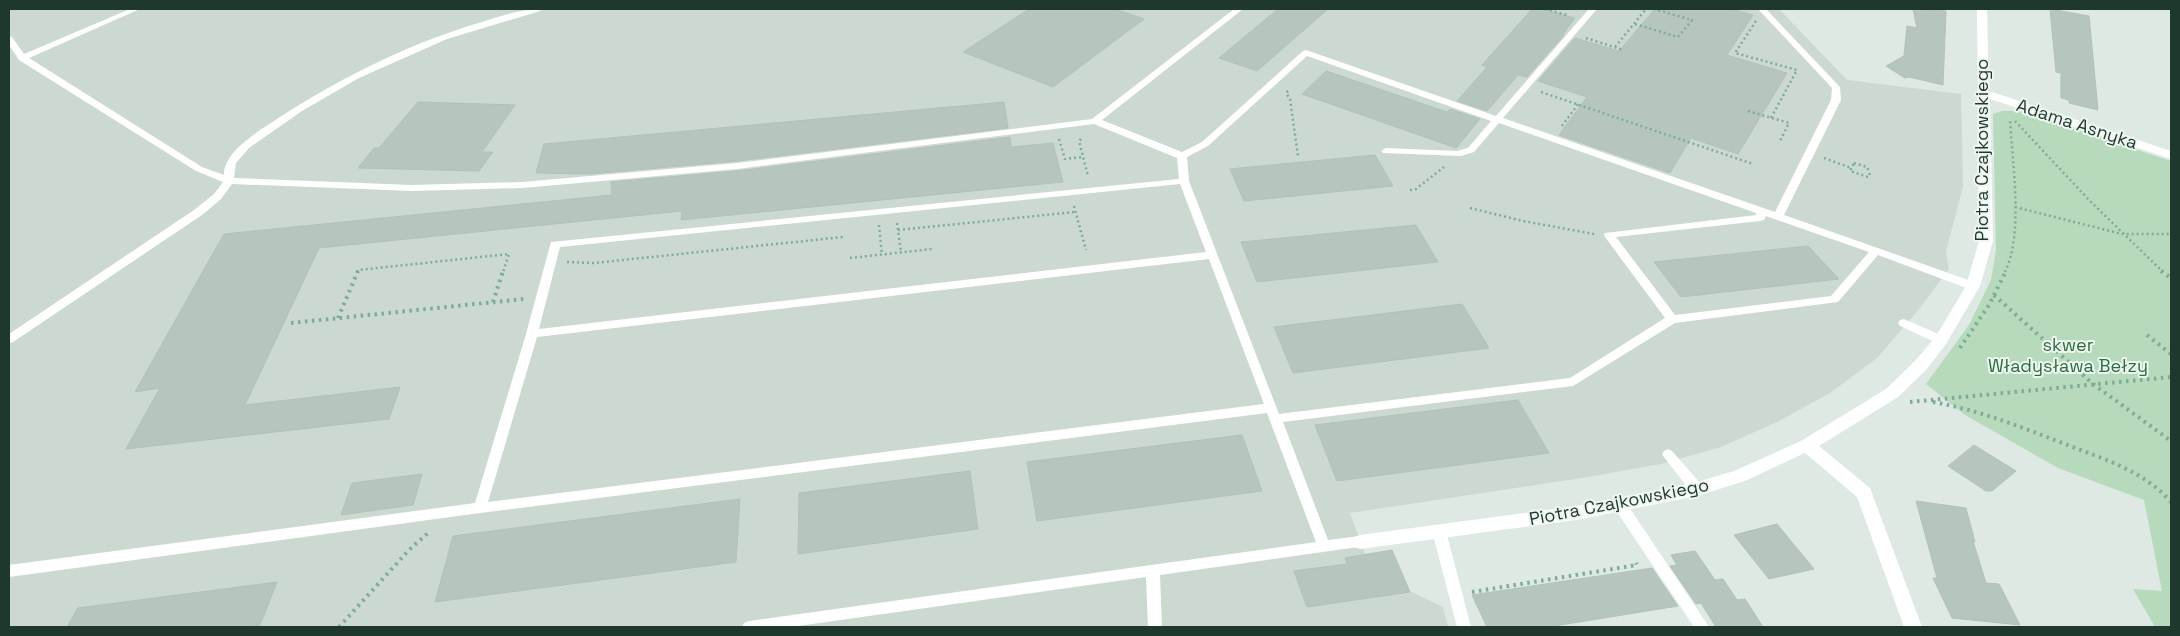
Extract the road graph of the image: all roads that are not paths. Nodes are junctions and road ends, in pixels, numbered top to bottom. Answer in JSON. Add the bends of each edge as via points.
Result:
{"nodes":[{"id":1,"x":136,"y":9,"type":"edge"},
{"id":2,"x":537,"y":9,"type":"edge"},
{"id":3,"x":1239,"y":9,"type":"edge"},
{"id":4,"x":1593,"y":9,"type":"edge"},
{"id":5,"x":1982,"y":9,"type":"edge"},
{"id":6,"x":1765,"y":11,"type":"edge"},
{"id":7,"x":9,"y":39,"type":"edge"},
{"id":8,"x":22,"y":58,"type":"junction"},
{"id":9,"x":1983,"y":93,"type":"junction"},
{"id":10,"x":1498,"y":119,"type":"junction"},
{"id":11,"x":1095,"y":121,"type":"junction"},
{"id":12,"x":1386,"y":151,"type":"dead end"},
{"id":13,"x":2171,"y":155,"type":"edge"},
{"id":14,"x":1182,"y":156,"type":"junction"},
{"id":15,"x":229,"y":180,"type":"junction"},
{"id":16,"x":1184,"y":181,"type":"junction"},
{"id":17,"x":1762,"y":212,"type":"junction"},
{"id":18,"x":1778,"y":217,"type":"junction"},
{"id":19,"x":1876,"y":251,"type":"junction"},
{"id":20,"x":1212,"y":255,"type":"junction"},
{"id":21,"x":1973,"y":286,"type":"junction"},
{"id":22,"x":1672,"y":319,"type":"junction"},
{"id":23,"x":1904,"y":323,"type":"dead end"},
{"id":24,"x":532,"y":334,"type":"junction"},
{"id":25,"x":9,"y":339,"type":"edge"},
{"id":26,"x":1941,"y":340,"type":"junction"},
{"id":27,"x":1272,"y":414,"type":"junction"},
{"id":28,"x":1807,"y":445,"type":"junction"},
{"id":29,"x":1668,"y":454,"type":"dead end"},
{"id":30,"x":1697,"y":489,"type":"junction"},
{"id":31,"x":1620,"y":504,"type":"junction"},
{"id":32,"x":480,"y":508,"type":"junction"},
{"id":33,"x":1439,"y":531,"type":"junction"},
{"id":34,"x":1360,"y":542,"type":"joint"},
{"id":35,"x":1324,"y":546,"type":"junction"},
{"id":36,"x":1153,"y":570,"type":"junction"},
{"id":37,"x":9,"y":571,"type":"edge"},
{"id":38,"x":749,"y":627,"type":"edge"},
{"id":39,"x":1155,"y":627,"type":"edge"},
{"id":40,"x":1464,"y":627,"type":"edge"},
{"id":41,"x":1702,"y":627,"type":"edge"},
{"id":42,"x":1913,"y":627,"type":"edge"}],
"edges":[{"from":1,"to":8,"type":"lane"},
{"from":2,"to":15,"type":"lane","via":[[442,37],[346,81],[246,146],[229,170]]},
{"from":3,"to":11,"type":"lane"},
{"from":4,"to":10,"type":"lane"},
{"from":5,"to":9,"type":"street","name":"Piotra Czajkowskiego"},
{"from":6,"to":18,"type":"lane","via":[[1836,87],[1836,100]]},
{"from":7,"to":8,"type":"lane"},
{"from":8,"to":15,"type":"lane","via":[[199,169]]},
{"from":9,"to":13,"type":"street","name":"Adama Asnyka"},
{"from":9,"to":21,"type":"street","name":"Piotra Czajkowskiego","via":[[1986,241]]},
{"from":10,"to":12,"type":"lane","via":[[1472,150],[1458,154]]},
{"from":10,"to":14,"type":"lane","via":[[1306,53],[1205,144]]},
{"from":10,"to":17,"type":"lane"},
{"from":11,"to":14,"type":"lane"},
{"from":11,"to":15,"type":"lane","via":[[928,144],[521,185],[452,188]]},
{"from":14,"to":16,"type":"lane"},
{"from":15,"to":25,"type":"lane","via":[[215,199],[193,216]]},
{"from":16,"to":20,"type":"lane"},
{"from":16,"to":24,"type":"lane","via":[[556,244]]},
{"from":17,"to":18,"type":"lane"},
{"from":17,"to":22,"type":"lane","via":[[1760,218],[1610,235]]},
{"from":18,"to":19,"type":"lane"},
{"from":19,"to":21,"type":"lane"},
{"from":19,"to":22,"type":"lane","via":[[1834,298]]},
{"from":20,"to":24,"type":"lane"},
{"from":20,"to":27,"type":"lane"},
{"from":21,"to":26,"type":"street","name":"Piotra Czajkowskiego"},
{"from":22,"to":27,"type":"lane","via":[[1573,382]]},
{"from":23,"to":26,"type":"lane"},
{"from":24,"to":32,"type":"lane"},
{"from":26,"to":28,"type":"street","name":"Piotra Czajkowskiego","via":[[1892,393]]},
{"from":27,"to":32,"type":"lane"},
{"from":27,"to":35,"type":"lane"},
{"from":28,"to":30,"type":"street","name":"Piotra Czajkowskiego","via":[[1739,476]]},
{"from":28,"to":42,"type":"street","via":[[1864,494]]},
{"from":29,"to":30,"type":"lane"},
{"from":30,"to":31,"type":"street","name":"Piotra Czajkowskiego"},
{"from":31,"to":33,"type":"street","name":"Piotra Czajkowskiego"},
{"from":31,"to":41,"type":"lane"},
{"from":32,"to":37,"type":"lane"},
{"from":33,"to":34,"type":"street","name":"Piotra Czajkowskiego"},
{"from":33,"to":40,"type":"lane"},
{"from":34,"to":35,"type":"lane"},
{"from":35,"to":36,"type":"lane"},
{"from":36,"to":38,"type":"lane"},
{"from":36,"to":39,"type":"lane"}]}
